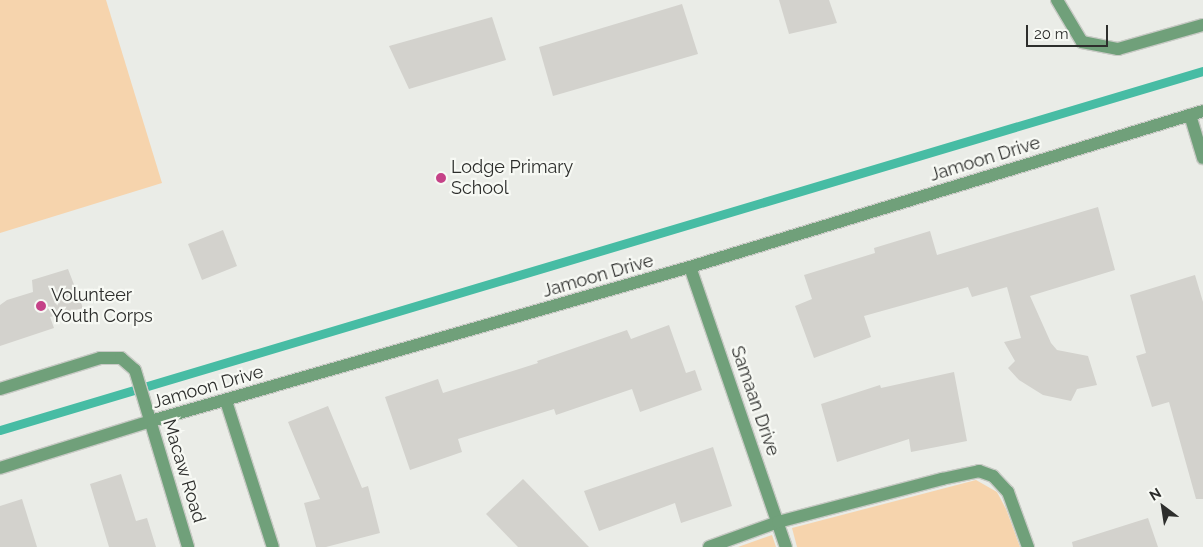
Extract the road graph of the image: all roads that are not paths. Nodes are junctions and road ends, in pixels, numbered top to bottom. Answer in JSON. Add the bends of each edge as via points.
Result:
{"nodes":[{"id":1,"x":1057,"y":0,"type":"edge"},
{"id":2,"x":1203,"y":25,"type":"edge"},
{"id":3,"x":1203,"y":111,"type":"edge"},
{"id":4,"x":1190,"y":115,"type":"junction"},
{"id":5,"x":1203,"y":158,"type":"edge"},
{"id":6,"x":690,"y":267,"type":"junction"},
{"id":7,"x":0,"y":389,"type":"edge"},
{"id":8,"x":226,"y":401,"type":"junction"},
{"id":9,"x":151,"y":421,"type":"junction"},
{"id":10,"x":0,"y":468,"type":"edge"},
{"id":11,"x":778,"y":522,"type":"junction"},
{"id":12,"x":188,"y":547,"type":"edge"},
{"id":13,"x":273,"y":547,"type":"edge"},
{"id":14,"x":709,"y":547,"type":"edge"},
{"id":15,"x":786,"y":547,"type":"edge"},
{"id":16,"x":1028,"y":547,"type":"edge"}],
"edges":[{"from":1,"to":2,"type":"street","via":[[1082,42],[1118,49]]},
{"from":3,"to":4,"type":"street","name":"Jamoon Drive"},
{"from":4,"to":5,"type":"street"},
{"from":4,"to":6,"type":"street","name":"Jamoon Drive"},
{"from":6,"to":8,"type":"street","name":"Jamoon Drive"},
{"from":6,"to":11,"type":"street","name":"Samaan Drive"},
{"from":7,"to":9,"type":"street","name":"Macaw Road","via":[[100,358],[121,358],[135,370]]},
{"from":8,"to":9,"type":"street","name":"Jamoon Drive"},
{"from":8,"to":13,"type":"street"},
{"from":9,"to":10,"type":"street","name":"Jamoon Drive"},
{"from":9,"to":12,"type":"street","name":"Macaw Road"},
{"from":11,"to":14,"type":"street"},
{"from":11,"to":15,"type":"street","name":"Samaan Drive"},
{"from":11,"to":16,"type":"street","via":[[978,471],[993,476],[1008,492]]}]}
